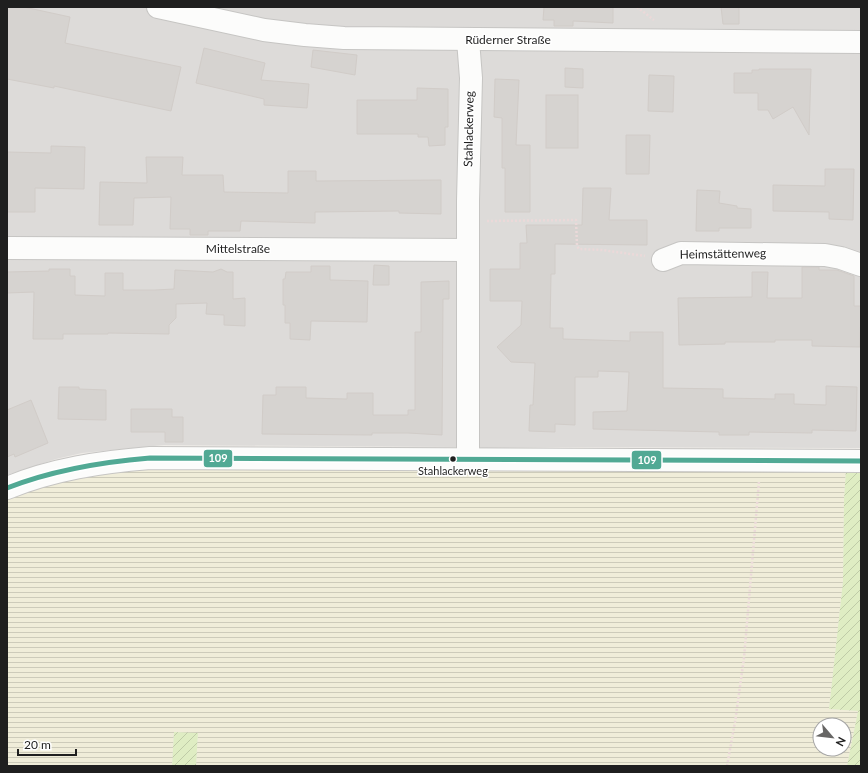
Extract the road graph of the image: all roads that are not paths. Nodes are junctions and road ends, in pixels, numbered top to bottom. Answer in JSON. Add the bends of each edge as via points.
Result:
{"nodes":[{"id":1,"x":158,"y":7,"type":"edge"},
{"id":2,"x":468,"y":40,"type":"junction"},
{"id":3,"x":861,"y":42,"type":"edge"},
{"id":4,"x":7,"y":248,"type":"edge"},
{"id":5,"x":468,"y":250,"type":"junction"},
{"id":6,"x":663,"y":260,"type":"road end"},
{"id":7,"x":861,"y":265,"type":"edge"},
{"id":8,"x":468,"y":459,"type":"junction"},
{"id":9,"x":861,"y":461,"type":"edge"},
{"id":10,"x":7,"y":488,"type":"edge"}],
"edges":[{"from":1,"to":2,"type":"street","name":"Rüderner Straße","via":[[264,30],[305,35],[361,39]]},
{"from":2,"to":3,"type":"street","name":"Rüderner Straße"},
{"from":2,"to":5,"type":"street","name":"Stahlackerweg","via":[[471,78]]},
{"from":4,"to":5,"type":"street","name":"Mittelstraße"},
{"from":5,"to":8,"type":"street","name":"Stahlackerweg"},
{"from":6,"to":7,"type":"street","name":"Heimstättenweg","via":[[681,253],[812,254],[836,256]]},
{"from":8,"to":9,"type":"street"},
{"from":8,"to":10,"type":"street","via":[[150,458],[63,470]]}]}
